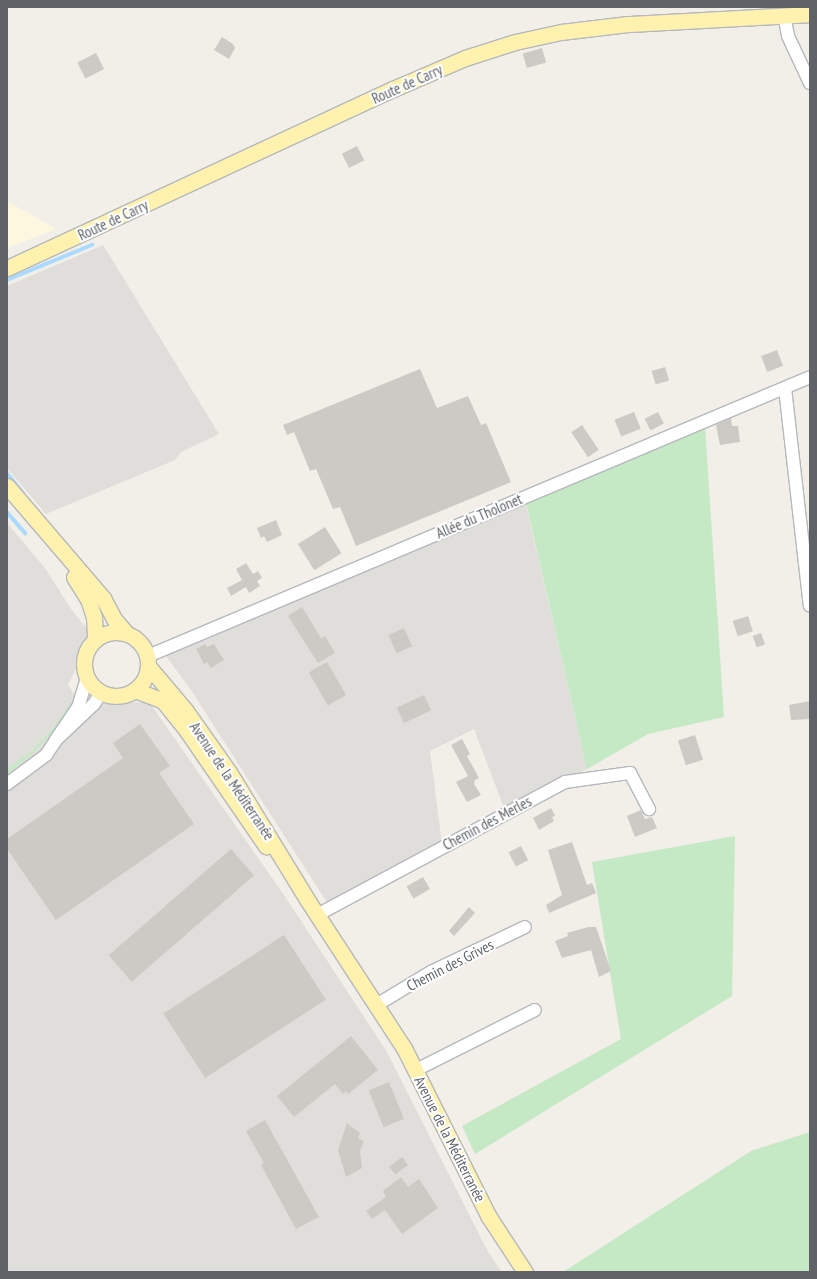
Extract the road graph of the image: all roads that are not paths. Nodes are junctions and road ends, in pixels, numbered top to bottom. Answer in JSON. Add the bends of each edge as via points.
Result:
{"nodes":[{"id":1,"x":746,"y":12,"type":"edge"},
{"id":2,"x":810,"y":14,"type":"edge"},
{"id":3,"x":784,"y":15,"type":"junction"},
{"id":4,"x":810,"y":83,"type":"edge"},
{"id":5,"x":33,"y":257,"type":"junction"},
{"id":6,"x":7,"y":265,"type":"edge"},
{"id":7,"x":7,"y":268,"type":"edge"},
{"id":8,"x":810,"y":377,"type":"edge"},
{"id":9,"x":785,"y":388,"type":"junction"},
{"id":10,"x":7,"y":486,"type":"edge"},
{"id":11,"x":7,"y":498,"type":"edge"},
{"id":12,"x":810,"y":606,"type":"edge"},
{"id":13,"x":126,"y":633,"type":"junction"},
{"id":14,"x":95,"y":639,"type":"junction"},
{"id":15,"x":148,"y":661,"type":"junction"},
{"id":16,"x":87,"y":678,"type":"junction"},
{"id":17,"x":135,"y":690,"type":"junction"},
{"id":18,"x":102,"y":693,"type":"junction"},
{"id":19,"x":56,"y":740,"type":"junction"},
{"id":20,"x":7,"y":784,"type":"edge"},
{"id":21,"x":649,"y":808,"type":"dead end"},
{"id":22,"x":308,"y":901,"type":"junction"},
{"id":23,"x":317,"y":915,"type":"junction"},
{"id":24,"x":525,"y":927,"type":"dead end"},
{"id":25,"x":375,"y":1006,"type":"junction"},
{"id":26,"x":535,"y":1010,"type":"dead end"},
{"id":27,"x":416,"y":1070,"type":"junction"},
{"id":28,"x":514,"y":1272,"type":"edge"},
{"id":29,"x":525,"y":1272,"type":"edge"}],
"edges":[{"from":1,"to":3,"type":"main road","name":"Route de Carry"},
{"from":1,"to":5,"type":"main road","name":"Route de Carry","via":[[561,32],[515,42],[472,56],[393,89]]},
{"from":2,"to":3,"type":"main road","name":"Route de Carry"},
{"from":3,"to":4,"type":"street","via":[[788,36]]},
{"from":5,"to":6,"type":"main road","name":"Route de Carry"},
{"from":5,"to":7,"type":"main road","name":"Route de Carry"},
{"from":8,"to":9,"type":"street","name":"Allée du Tholonet"},
{"from":9,"to":12,"type":"street"},
{"from":9,"to":15,"type":"street","name":"Allée du Tholonet"},
{"from":10,"to":13,"type":"main road","via":[[103,598],[114,619]]},
{"from":11,"to":14,"type":"main road","via":[[82,586],[94,618]]},
{"from":13,"to":14,"type":"main road","via":[[105,633]]},
{"from":13,"to":15,"type":"main road","via":[[136,638]]},
{"from":14,"to":16,"type":"main road","via":[[84,657]]},
{"from":15,"to":17,"type":"main road","via":[[146,677]]},
{"from":15,"to":22,"type":"main road","name":"Avenue de la Méditerranée","via":[[229,772]]},
{"from":16,"to":18,"type":"main road"},
{"from":16,"to":19,"type":"street","via":[[78,707]]},
{"from":17,"to":18,"type":"main road","via":[[122,696]]},
{"from":17,"to":22,"type":"main road","name":"Avenue de la Méditerranée","via":[[162,701],[174,714],[248,823]]},
{"from":18,"to":19,"type":"street"},
{"from":19,"to":20,"type":"street","via":[[46,755]]},
{"from":21,"to":23,"type":"street","name":"Chemin des Merles","via":[[630,773],[565,782]]},
{"from":22,"to":23,"type":"main road","name":"Avenue de la Méditerranée"},
{"from":23,"to":25,"type":"main road","name":"Avenue de la Méditerranée"},
{"from":24,"to":25,"type":"street","name":"Chemin des Grives","via":[[431,972]]},
{"from":25,"to":27,"type":"main road","name":"Avenue de la Méditerranée"},
{"from":25,"to":28,"type":"main road","name":"Avenue de la Méditerranée","via":[[456,1174]]},
{"from":26,"to":27,"type":"street"},
{"from":27,"to":29,"type":"main road","name":"Avenue de la Méditerranée","via":[[490,1217]]}]}
